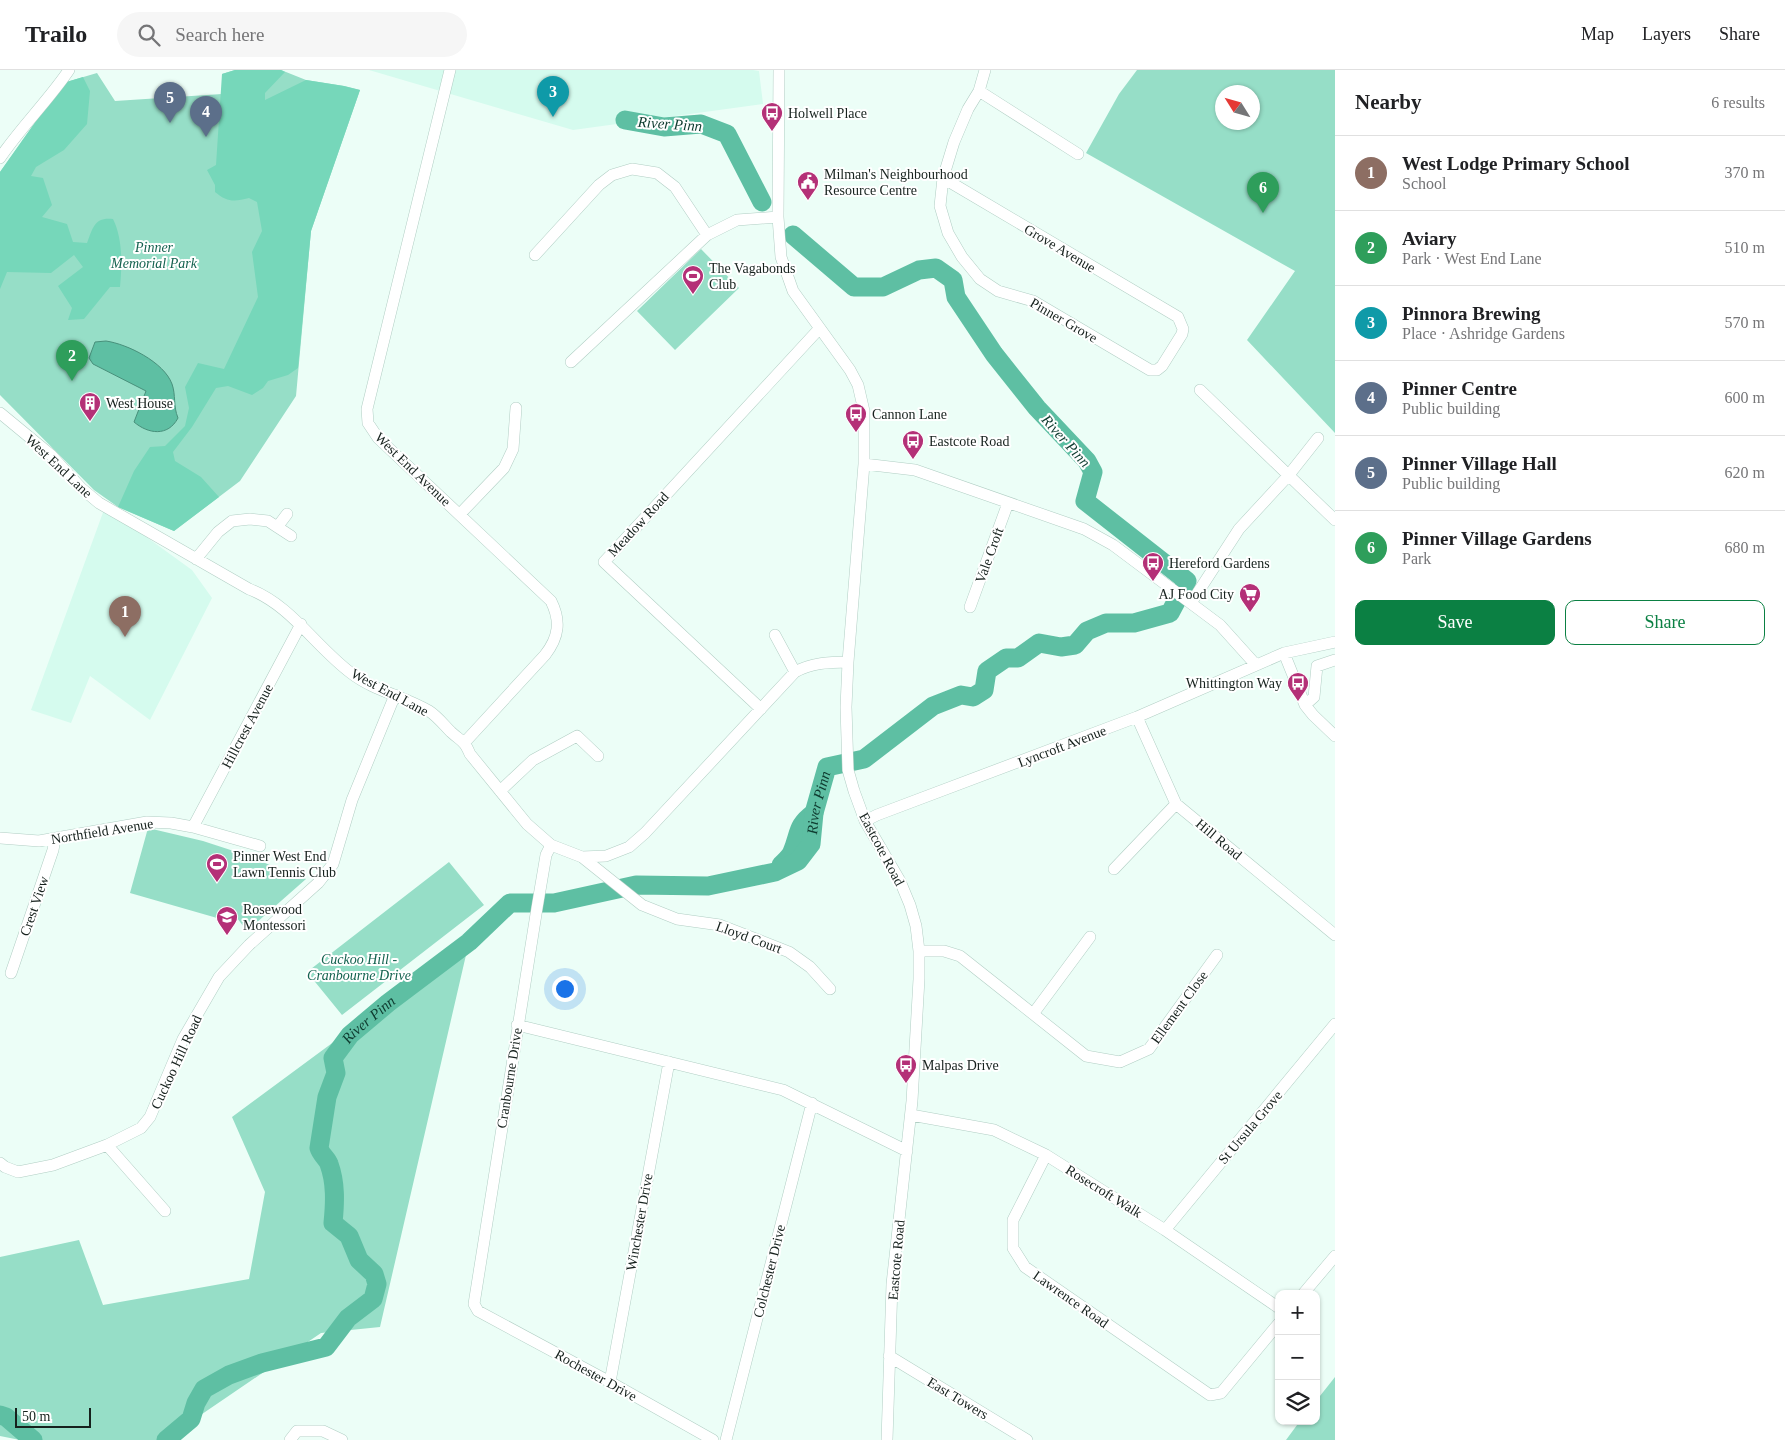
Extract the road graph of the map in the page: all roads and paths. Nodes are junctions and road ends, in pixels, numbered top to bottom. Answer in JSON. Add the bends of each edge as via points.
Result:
{"nodes":[{"id":1,"x":69,"y":70,"type":"edge"},
{"id":2,"x":450,"y":70,"type":"edge"},
{"id":3,"x":779,"y":70,"type":"edge"},
{"id":4,"x":985,"y":70,"type":"edge"},
{"id":5,"x":980,"y":91,"type":"junction"},
{"id":6,"x":1078,"y":154,"type":"dead end"},
{"id":7,"x":0,"y":158,"type":"edge"},
{"id":8,"x":943,"y":178,"type":"junction"},
{"id":9,"x":778,"y":217,"type":"junction"},
{"id":10,"x":707,"y":235,"type":"junction"},
{"id":11,"x":535,"y":256,"type":"dead end"},
{"id":12,"x":819,"y":329,"type":"junction"},
{"id":13,"x":571,"y":362,"type":"dead end"},
{"id":14,"x":1162,"y":366,"type":"joint"},
{"id":15,"x":1200,"y":390,"type":"dead end"},
{"id":16,"x":516,"y":408,"type":"dead end"},
{"id":17,"x":0,"y":413,"type":"edge"},
{"id":18,"x":1318,"y":438,"type":"dead end"},
{"id":19,"x":864,"y":464,"type":"junction"},
{"id":20,"x":1288,"y":476,"type":"junction"},
{"id":21,"x":1008,"y":503,"type":"junction"},
{"id":22,"x":287,"y":514,"type":"dead end"},
{"id":23,"x":460,"y":514,"type":"junction"},
{"id":24,"x":1335,"y":520,"type":"edge"},
{"id":25,"x":278,"y":526,"type":"junction"},
{"id":26,"x":291,"y":536,"type":"dead end"},
{"id":27,"x":196,"y":559,"type":"junction"},
{"id":28,"x":1188,"y":601,"type":"junction"},
{"id":29,"x":970,"y":607,"type":"dead end"},
{"id":30,"x":301,"y":624,"type":"junction"},
{"id":31,"x":776,"y":635,"type":"dead end"},
{"id":32,"x":1335,"y":642,"type":"edge"},
{"id":33,"x":1284,"y":653,"type":"junction"},
{"id":34,"x":1335,"y":660,"type":"edge"},
{"id":35,"x":848,"y":662,"type":"junction"},
{"id":36,"x":1256,"y":665,"type":"junction"},
{"id":37,"x":795,"y":672,"type":"junction"},
{"id":38,"x":395,"y":695,"type":"junction"},
{"id":39,"x":1305,"y":705,"type":"junction"},
{"id":40,"x":761,"y":709,"type":"junction"},
{"id":41,"x":1137,"y":717,"type":"junction"},
{"id":42,"x":1335,"y":736,"type":"edge"},
{"id":43,"x":465,"y":742,"type":"junction"},
{"id":44,"x":598,"y":756,"type":"dead end"},
{"id":45,"x":500,"y":791,"type":"junction"},
{"id":46,"x":1176,"y":804,"type":"junction"},
{"id":47,"x":866,"y":821,"type":"junction"},
{"id":48,"x":193,"y":827,"type":"junction"},
{"id":49,"x":0,"y":838,"type":"edge"},
{"id":50,"x":55,"y":839,"type":"junction"},
{"id":51,"x":551,"y":845,"type":"junction"},
{"id":52,"x":260,"y":846,"type":"dead end"},
{"id":53,"x":582,"y":857,"type":"junction"},
{"id":54,"x":1114,"y":869,"type":"dead end"},
{"id":55,"x":1335,"y":935,"type":"edge"},
{"id":56,"x":1090,"y":937,"type":"dead end"},
{"id":57,"x":919,"y":951,"type":"junction"},
{"id":58,"x":1217,"y":955,"type":"dead end"},
{"id":59,"x":11,"y":973,"type":"dead end"},
{"id":60,"x":830,"y":989,"type":"dead end"},
{"id":61,"x":1033,"y":1014,"type":"junction"},
{"id":62,"x":1335,"y":1024,"type":"edge"},
{"id":63,"x":517,"y":1026,"type":"junction"},
{"id":64,"x":669,"y":1062,"type":"junction"},
{"id":65,"x":812,"y":1103,"type":"junction"},
{"id":66,"x":911,"y":1115,"type":"junction"},
{"id":67,"x":107,"y":1145,"type":"junction"},
{"id":68,"x":907,"y":1151,"type":"junction"},
{"id":69,"x":1046,"y":1155,"type":"junction"},
{"id":70,"x":0,"y":1163,"type":"edge"},
{"id":71,"x":165,"y":1211,"type":"dead end"},
{"id":72,"x":1165,"y":1230,"type":"junction"},
{"id":73,"x":1335,"y":1256,"type":"edge"},
{"id":74,"x":1306,"y":1290,"type":"edge"},
{"id":75,"x":1275,"y":1305,"type":"edge"},
{"id":76,"x":478,"y":1311,"type":"joint"},
{"id":77,"x":1275,"y":1328,"type":"edge"},
{"id":78,"x":889,"y":1356,"type":"junction"},
{"id":79,"x":610,"y":1382,"type":"junction"},
{"id":80,"x":290,"y":1440,"type":"edge"},
{"id":81,"x":342,"y":1440,"type":"edge"},
{"id":82,"x":713,"y":1440,"type":"edge"},
{"id":83,"x":726,"y":1440,"type":"edge"},
{"id":84,"x":887,"y":1440,"type":"edge"},
{"id":85,"x":1027,"y":1440,"type":"edge"}],
"edges":[{"from":1,"to":7,"type":"street"},
{"from":2,"to":23,"type":"street","name":"West End Avenue","via":[[368,410],[368,423],[378,438]]},
{"from":3,"to":9,"type":"street","name":"Eastcote Road"},
{"from":4,"to":5,"type":"street","name":"Pinner Grove"},
{"from":5,"to":6,"type":"street"},
{"from":5,"to":8,"type":"street","name":"Pinner Grove","via":[[968,109]]},
{"from":8,"to":14,"type":"street","name":"Pinner Grove","via":[[940,206],[948,233],[980,279],[998,291],[1033,300],[1150,370]]},
{"from":8,"to":14,"type":"street","name":"Grove Avenue","via":[[1178,318],[1182,334]]},
{"from":9,"to":10,"type":"street","via":[[736,220]]},
{"from":9,"to":12,"type":"street","name":"Eastcote Road","via":[[781,257],[793,291]]},
{"from":10,"to":11,"type":"street","via":[[675,187],[657,173],[632,169],[612,175],[599,185]]},
{"from":10,"to":13,"type":"street"},
{"from":12,"to":19,"type":"street","name":"Eastcote Road","via":[[858,385],[864,411]]},
{"from":12,"to":40,"type":"street","name":"Meadow Road","via":[[604,562]]},
{"from":15,"to":20,"type":"street"},
{"from":16,"to":23,"type":"street","via":[[513,449],[504,468]]},
{"from":17,"to":27,"type":"street","name":"West End Lane","via":[[51,454],[99,503]]},
{"from":18,"to":20,"type":"street"},
{"from":19,"to":21,"type":"street","via":[[914,470]]},
{"from":19,"to":35,"type":"street","name":"Eastcote Road"},
{"from":20,"to":24,"type":"street"},
{"from":20,"to":28,"type":"street","via":[[1239,529]]},
{"from":21,"to":28,"type":"street","via":[[1084,529],[1113,545]]},
{"from":21,"to":29,"type":"street","name":"Vale Croft"},
{"from":22,"to":25,"type":"street"},
{"from":23,"to":43,"type":"street","name":"West End Avenue","via":[[551,600],[557,612],[558,628],[546,655]]},
{"from":25,"to":26,"type":"street"},
{"from":25,"to":27,"type":"street","via":[[250,519],[232,521],[218,532]]},
{"from":27,"to":30,"type":"street","name":"West End Lane","via":[[249,590],[265,595]]},
{"from":28,"to":36,"type":"street","via":[[1220,626]]},
{"from":30,"to":38,"type":"street","name":"West End Lane","via":[[352,674]]},
{"from":30,"to":48,"type":"street","name":"Hillcrest Avenue"},
{"from":31,"to":37,"type":"street"},
{"from":32,"to":33,"type":"street"},
{"from":33,"to":36,"type":"street"},
{"from":33,"to":39,"type":"street"},
{"from":34,"to":39,"type":"street","via":[[1317,666],[1314,697]]},
{"from":35,"to":37,"type":"street","name":"West End Lane","via":[[806,666]]},
{"from":35,"to":47,"type":"street","name":"Eastcote Road","via":[[848,770]]},
{"from":36,"to":41,"type":"street","name":"Lyncroft Avenue"},
{"from":37,"to":40,"type":"street","name":"West End Lane"},
{"from":38,"to":43,"type":"street","name":"West End Lane","via":[[431,712]]},
{"from":38,"to":67,"type":"street","name":"Cuckoo Hill Road","via":[[352,800],[333,864],[318,882],[248,944],[219,977],[183,1039],[150,1117],[141,1128]]},
{"from":39,"to":42,"type":"street"},
{"from":40,"to":53,"type":"street","name":"West End Lane","via":[[630,847],[606,856]]},
{"from":41,"to":46,"type":"street","name":"Hill Road"},
{"from":41,"to":47,"type":"street","name":"Lyncroft Avenue"},
{"from":43,"to":45,"type":"street","name":"West End Lane","via":[[470,754]]},
{"from":44,"to":45,"type":"street","via":[[576,736],[533,760]]},
{"from":45,"to":51,"type":"street","name":"West End Lane","via":[[527,824]]},
{"from":46,"to":54,"type":"street"},
{"from":46,"to":55,"type":"street","name":"Hill Road"},
{"from":47,"to":57,"type":"street","name":"Eastcote Road","via":[[910,905]]},
{"from":48,"to":50,"type":"street","name":"Northfield Avenue","via":[[147,822]]},
{"from":48,"to":52,"type":"street","name":"Northfield Avenue"},
{"from":49,"to":50,"type":"street","name":"Northfield Avenue","via":[[20,841]]},
{"from":50,"to":59,"type":"street","name":"Crest View"},
{"from":51,"to":53,"type":"street","name":"West End Lane"},
{"from":51,"to":63,"type":"street","name":"Cranbourne Drive","via":[[546,855],[536,908]]},
{"from":53,"to":60,"type":"street","name":"Lloyd Court","via":[[642,905],[677,919],[720,925],[789,952],[810,967]]},
{"from":56,"to":61,"type":"street"},
{"from":57,"to":61,"type":"street","name":"Ellement Close","via":[[944,950],[960,956]]},
{"from":57,"to":66,"type":"street","name":"Eastcote Road"},
{"from":58,"to":61,"type":"street","name":"Ellement Close","via":[[1149,1049],[1120,1062],[1086,1056]]},
{"from":62,"to":72,"type":"street","name":"St Ursula Grove"},
{"from":63,"to":64,"type":"street"},
{"from":63,"to":76,"type":"street","name":"Cranbourne Drive","via":[[474,1304]]},
{"from":64,"to":65,"type":"street","via":[[783,1090]]},
{"from":64,"to":79,"type":"street","name":"Winchester Drive"},
{"from":65,"to":68,"type":"street"},
{"from":65,"to":83,"type":"street","name":"Colchester Drive"},
{"from":66,"to":68,"type":"street","name":"Eastcote Road"},
{"from":66,"to":69,"type":"street","name":"Rosecroft Walk","via":[[994,1130]]},
{"from":67,"to":70,"type":"street","name":"Cuckoo Hill Road","via":[[54,1165],[18,1172]]},
{"from":67,"to":71,"type":"street"},
{"from":68,"to":78,"type":"street","name":"Eastcote Road","via":[[892,1284]]},
{"from":69,"to":72,"type":"street","name":"Rosecroft Walk"},
{"from":69,"to":77,"type":"street","name":"Lawrence Road","via":[[1013,1220],[1013,1248],[1025,1267],[1210,1395],[1221,1393]]},
{"from":72,"to":75,"type":"street","name":"Rosecroft Walk"},
{"from":73,"to":74,"type":"street"},
{"from":76,"to":79,"type":"street","name":"Rochester Drive"},
{"from":78,"to":84,"type":"street","name":"Eastcote Road"},
{"from":78,"to":85,"type":"street","name":"East Towers"},
{"from":79,"to":82,"type":"street","name":"Rochester Drive"},
{"from":80,"to":81,"type":"street","via":[[297,1430],[324,1431]]}]}
